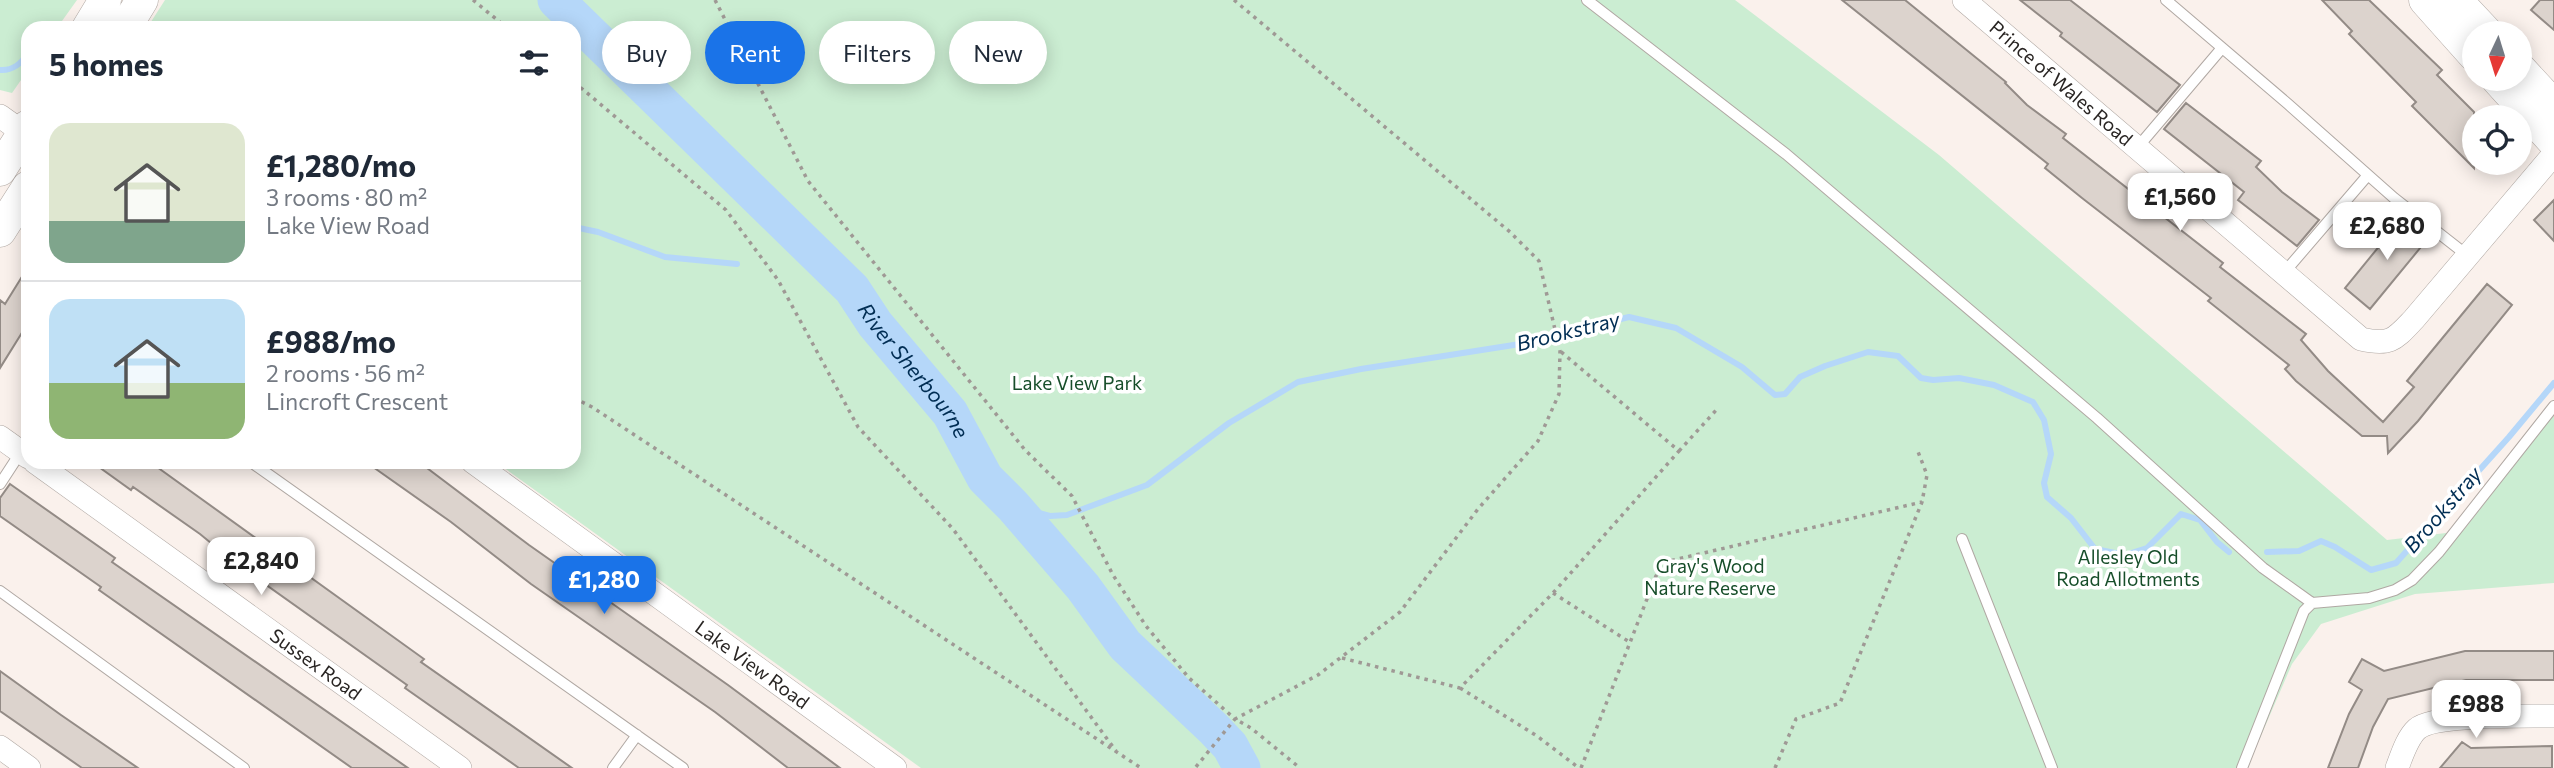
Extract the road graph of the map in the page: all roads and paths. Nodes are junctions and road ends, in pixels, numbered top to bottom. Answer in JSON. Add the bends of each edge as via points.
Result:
{"nodes":[{"id":1,"x":105,"y":0,"type":"edge"},
{"id":2,"x":142,"y":0,"type":"edge"},
{"id":3,"x":473,"y":0,"type":"edge"},
{"id":4,"x":715,"y":0,"type":"edge"},
{"id":5,"x":1234,"y":0,"type":"edge"},
{"id":6,"x":1587,"y":0,"type":"edge"},
{"id":7,"x":1964,"y":0,"type":"edge"},
{"id":8,"x":2166,"y":0,"type":"edge"},
{"id":9,"x":2425,"y":0,"type":"edge"},
{"id":10,"x":2456,"y":0,"type":"edge"},
{"id":11,"x":92,"y":21,"type":"edge"},
{"id":12,"x":129,"y":21,"type":"edge"},
{"id":13,"x":498,"y":21,"type":"edge"},
{"id":14,"x":2476,"y":21,"type":"edge"},
{"id":15,"x":2462,"y":42,"type":"edge"},
{"id":16,"x":2222,"y":48,"type":"junction"},
{"id":17,"x":2532,"y":82,"type":"edge"},
{"id":18,"x":581,"y":88,"type":"edge"},
{"id":19,"x":2508,"y":91,"type":"edge"},
{"id":20,"x":2554,"y":106,"type":"edge"},
{"id":21,"x":20,"y":127,"type":"edge"},
{"id":22,"x":2554,"y":142,"type":"edge"},
{"id":23,"x":2137,"y":148,"type":"junction"},
{"id":24,"x":2554,"y":154,"type":"edge"},
{"id":25,"x":0,"y":170,"type":"edge"},
{"id":26,"x":2368,"y":176,"type":"junction"},
{"id":27,"x":21,"y":198,"type":"edge"},
{"id":28,"x":0,"y":231,"type":"edge"},
{"id":29,"x":2468,"y":256,"type":"junction"},
{"id":30,"x":2283,"y":274,"type":"junction"},
{"id":31,"x":1560,"y":351,"type":"junction"},
{"id":32,"x":581,"y":402,"type":"edge"},
{"id":33,"x":2554,"y":406,"type":"edge"},
{"id":34,"x":1719,"y":408,"type":"dead end"},
{"id":35,"x":0,"y":437,"type":"edge"},
{"id":36,"x":21,"y":449,"type":"edge"},
{"id":37,"x":1917,"y":449,"type":"dead end"},
{"id":38,"x":1679,"y":451,"type":"junction"},
{"id":39,"x":21,"y":461,"type":"edge"},
{"id":40,"x":50,"y":469,"type":"edge"},
{"id":41,"x":261,"y":469,"type":"edge"},
{"id":42,"x":483,"y":469,"type":"edge"},
{"id":43,"x":0,"y":484,"type":"edge"},
{"id":44,"x":1922,"y":502,"type":"junction"},
{"id":45,"x":1962,"y":539,"type":"dead end"},
{"id":46,"x":0,"y":592,"type":"edge"},
{"id":47,"x":1553,"y":593,"type":"junction"},
{"id":48,"x":2312,"y":603,"type":"junction"},
{"id":49,"x":1631,"y":643,"type":"junction"},
{"id":50,"x":1341,"y":657,"type":"junction"},
{"id":51,"x":1460,"y":688,"type":"junction"},
{"id":52,"x":2554,"y":716,"type":"edge"},
{"id":53,"x":1235,"y":719,"type":"junction"},
{"id":54,"x":637,"y":735,"type":"junction"},
{"id":55,"x":1116,"y":751,"type":"junction"},
{"id":56,"x":244,"y":768,"type":"edge"},
{"id":57,"x":460,"y":768,"type":"edge"},
{"id":58,"x":613,"y":768,"type":"edge"},
{"id":59,"x":683,"y":768,"type":"edge"},
{"id":60,"x":895,"y":768,"type":"edge"},
{"id":61,"x":1141,"y":768,"type":"edge"},
{"id":62,"x":1195,"y":768,"type":"edge"},
{"id":63,"x":1300,"y":768,"type":"edge"},
{"id":64,"x":1580,"y":768,"type":"edge"},
{"id":65,"x":1775,"y":768,"type":"edge"},
{"id":66,"x":2052,"y":768,"type":"edge"},
{"id":67,"x":2242,"y":768,"type":"edge"},
{"id":68,"x":2397,"y":768,"type":"edge"}],
"edges":[{"from":1,"to":11,"type":"main road"},
{"from":2,"to":12,"type":"main road"},
{"from":3,"to":13,"type":"path"},
{"from":4,"to":53,"type":"path","via":[[808,181],[1025,450],[1072,496],[1146,626],[1189,678]]},
{"from":5,"to":31,"type":"path","via":[[1539,261]]},
{"from":6,"to":48,"type":"lane","via":[[1786,154],[2097,418],[2263,568]]},
{"from":7,"to":23,"type":"street","name":"Prince of Wales Road"},
{"from":8,"to":16,"type":"lane"},
{"from":9,"to":15,"type":"main road"},
{"from":10,"to":14,"type":"main road"},
{"from":16,"to":23,"type":"lane"},
{"from":16,"to":26,"type":"lane"},
{"from":17,"to":20,"type":"main road"},
{"from":18,"to":55,"type":"path","via":[[726,210],[778,280],[858,427],[953,529]]},
{"from":19,"to":22,"type":"main road"},
{"from":21,"to":25,"type":"main road"},
{"from":23,"to":30,"type":"street","name":"Prince of Wales Road"},
{"from":24,"to":29,"type":"street","name":"Prince of Wales Road"},
{"from":26,"to":29,"type":"lane"},
{"from":26,"to":30,"type":"lane"},
{"from":27,"to":28,"type":"main road"},
{"from":29,"to":30,"type":"street","name":"Prince of Wales Road","via":[[2394,340],[2378,343],[2361,339]]},
{"from":31,"to":38,"type":"path"},
{"from":31,"to":50,"type":"path","via":[[1559,394],[1538,441],[1478,509],[1400,612]]},
{"from":32,"to":55,"type":"path"},
{"from":33,"to":48,"type":"lane","via":[[2412,580],[2369,598]]},
{"from":34,"to":38,"type":"path"},
{"from":35,"to":36,"type":"street","name":"Sussex Road"},
{"from":37,"to":44,"type":"path","via":[[1927,475]]},
{"from":38,"to":47,"type":"path"},
{"from":39,"to":43,"type":"lane"},
{"from":40,"to":57,"type":"street","name":"Sussex Road"},
{"from":41,"to":54,"type":"lane"},
{"from":42,"to":60,"type":"street","name":"Lake View Road"},
{"from":44,"to":49,"type":"path","via":[[1665,562]]},
{"from":44,"to":65,"type":"path","via":[[1840,703],[1796,719]]},
{"from":45,"to":66,"type":"lane"},
{"from":46,"to":56,"type":"lane"},
{"from":47,"to":49,"type":"path"},
{"from":47,"to":51,"type":"path"},
{"from":48,"to":67,"type":"lane","via":[[2304,611]]},
{"from":49,"to":64,"type":"path"},
{"from":50,"to":51,"type":"path"},
{"from":50,"to":53,"type":"path","via":[[1318,675]]},
{"from":51,"to":64,"type":"path"},
{"from":52,"to":68,"type":"street","via":[[2428,724],[2413,734]]},
{"from":53,"to":62,"type":"path"},
{"from":53,"to":63,"type":"path"},
{"from":54,"to":58,"type":"lane"},
{"from":54,"to":59,"type":"lane"},
{"from":55,"to":61,"type":"path"}]}
